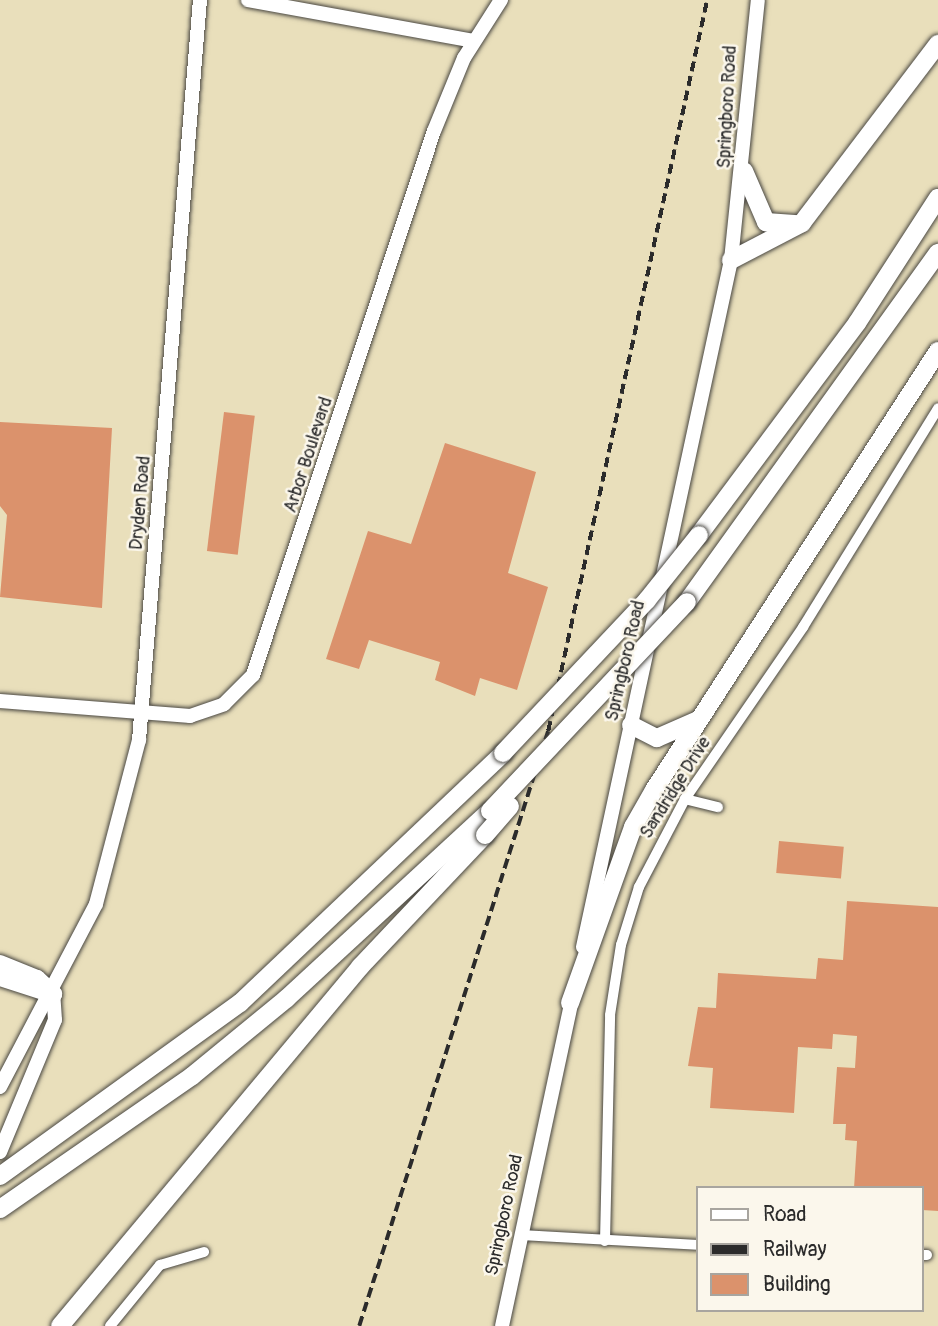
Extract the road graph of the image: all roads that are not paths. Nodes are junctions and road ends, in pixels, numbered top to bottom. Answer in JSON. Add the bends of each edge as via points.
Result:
{"nodes":[{"id":1,"x":200,"y":0,"type":"edge"},
{"id":2,"x":248,"y":0,"type":"edge"},
{"id":3,"x":501,"y":0,"type":"edge"},
{"id":4,"x":758,"y":0,"type":"edge"},
{"id":5,"x":473,"y":41,"type":"junction"},
{"id":6,"x":938,"y":44,"type":"edge"},
{"id":7,"x":744,"y":171,"type":"junction"},
{"id":8,"x":938,"y":198,"type":"edge"},
{"id":9,"x":802,"y":223,"type":"junction"},
{"id":10,"x":938,"y":253,"type":"edge"},
{"id":11,"x":731,"y":260,"type":"junction"},
{"id":12,"x":938,"y":351,"type":"edge"},
{"id":13,"x":938,"y":408,"type":"edge"},
{"id":14,"x":0,"y":701,"type":"edge"},
{"id":15,"x":142,"y":711,"type":"junction"},
{"id":16,"x":705,"y":711,"type":"junction"},
{"id":17,"x":580,"y":722,"type":"junction"},
{"id":18,"x":631,"y":725,"type":"junction"},
{"id":19,"x":685,"y":799,"type":"junction"},
{"id":20,"x":718,"y":807,"type":"dead end"},
{"id":21,"x":0,"y":964,"type":"edge"},
{"id":22,"x":0,"y":977,"type":"edge"},
{"id":23,"x":53,"y":994,"type":"junction"},
{"id":24,"x":570,"y":1003,"type":"junction"},
{"id":25,"x":0,"y":1087,"type":"edge"},
{"id":26,"x":0,"y":1152,"type":"edge"},
{"id":27,"x":0,"y":1176,"type":"edge"},
{"id":28,"x":0,"y":1209,"type":"edge"},
{"id":29,"x":521,"y":1235,"type":"junction"},
{"id":30,"x":605,"y":1241,"type":"junction"},
{"id":31,"x":696,"y":1245,"type":"edge"},
{"id":32,"x":204,"y":1252,"type":"dead end"},
{"id":33,"x":60,"y":1326,"type":"edge"},
{"id":34,"x":110,"y":1326,"type":"edge"},
{"id":35,"x":502,"y":1326,"type":"edge"}],
"edges":[{"from":1,"to":15,"type":"main road","name":"Dryden Road"},
{"from":2,"to":5,"type":"main road"},
{"from":3,"to":5,"type":"main road","name":"Arbor Boulevard"},
{"from":4,"to":7,"type":"main road","name":"Springboro Road"},
{"from":5,"to":15,"type":"main road","name":"Arbor Boulevard","via":[[414,189],[261,660],[243,687],[213,710],[190,716]]},
{"from":6,"to":9,"type":"highway"},
{"from":7,"to":9,"type":"highway","via":[[766,222]]},
{"from":7,"to":11,"type":"main road","name":"Springboro Road"},
{"from":8,"to":27,"type":"highway","bridge":true,"via":[[857,323],[699,534],[647,600],[503,753],[240,1003]]},
{"from":9,"to":11,"type":"highway"},
{"from":10,"to":17,"type":"highway","bridge":true,"via":[[687,602]]},
{"from":11,"to":18,"type":"main road","name":"Springboro Road"},
{"from":12,"to":16,"type":"highway"},
{"from":13,"to":19,"type":"street","name":"Sandridge Drive","via":[[803,626]]},
{"from":14,"to":15,"type":"main road","name":"Arbor Boulevard"},
{"from":15,"to":23,"type":"main road","name":"Dryden Road","via":[[113,854],[80,943]]},
{"from":16,"to":18,"type":"highway","via":[[668,737],[645,735]]},
{"from":16,"to":24,"type":"highway","via":[[633,827]]},
{"from":17,"to":28,"type":"highway","bridge":true,"via":[[286,999],[147,1112]]},
{"from":17,"to":33,"type":"highway","bridge":true,"via":[[485,835],[360,967]]},
{"from":18,"to":24,"type":"main road","name":"Springboro Road"},
{"from":19,"to":20,"type":"street"},
{"from":19,"to":30,"type":"street","name":"Sandridge Drive","via":[[639,887],[615,976]]},
{"from":21,"to":23,"type":"highway","via":[[37,979]]},
{"from":22,"to":23,"type":"highway"},
{"from":23,"to":25,"type":"main road","name":"Dryden Road","via":[[36,1010]]},
{"from":23,"to":26,"type":"main road","name":"Dryden Road","via":[[55,1020]]},
{"from":24,"to":29,"type":"main road","name":"Springboro Road"},
{"from":29,"to":30,"type":"street"},
{"from":29,"to":35,"type":"main road","name":"Springboro Road"},
{"from":30,"to":31,"type":"street"},
{"from":32,"to":34,"type":"street","via":[[160,1265]]}]}
